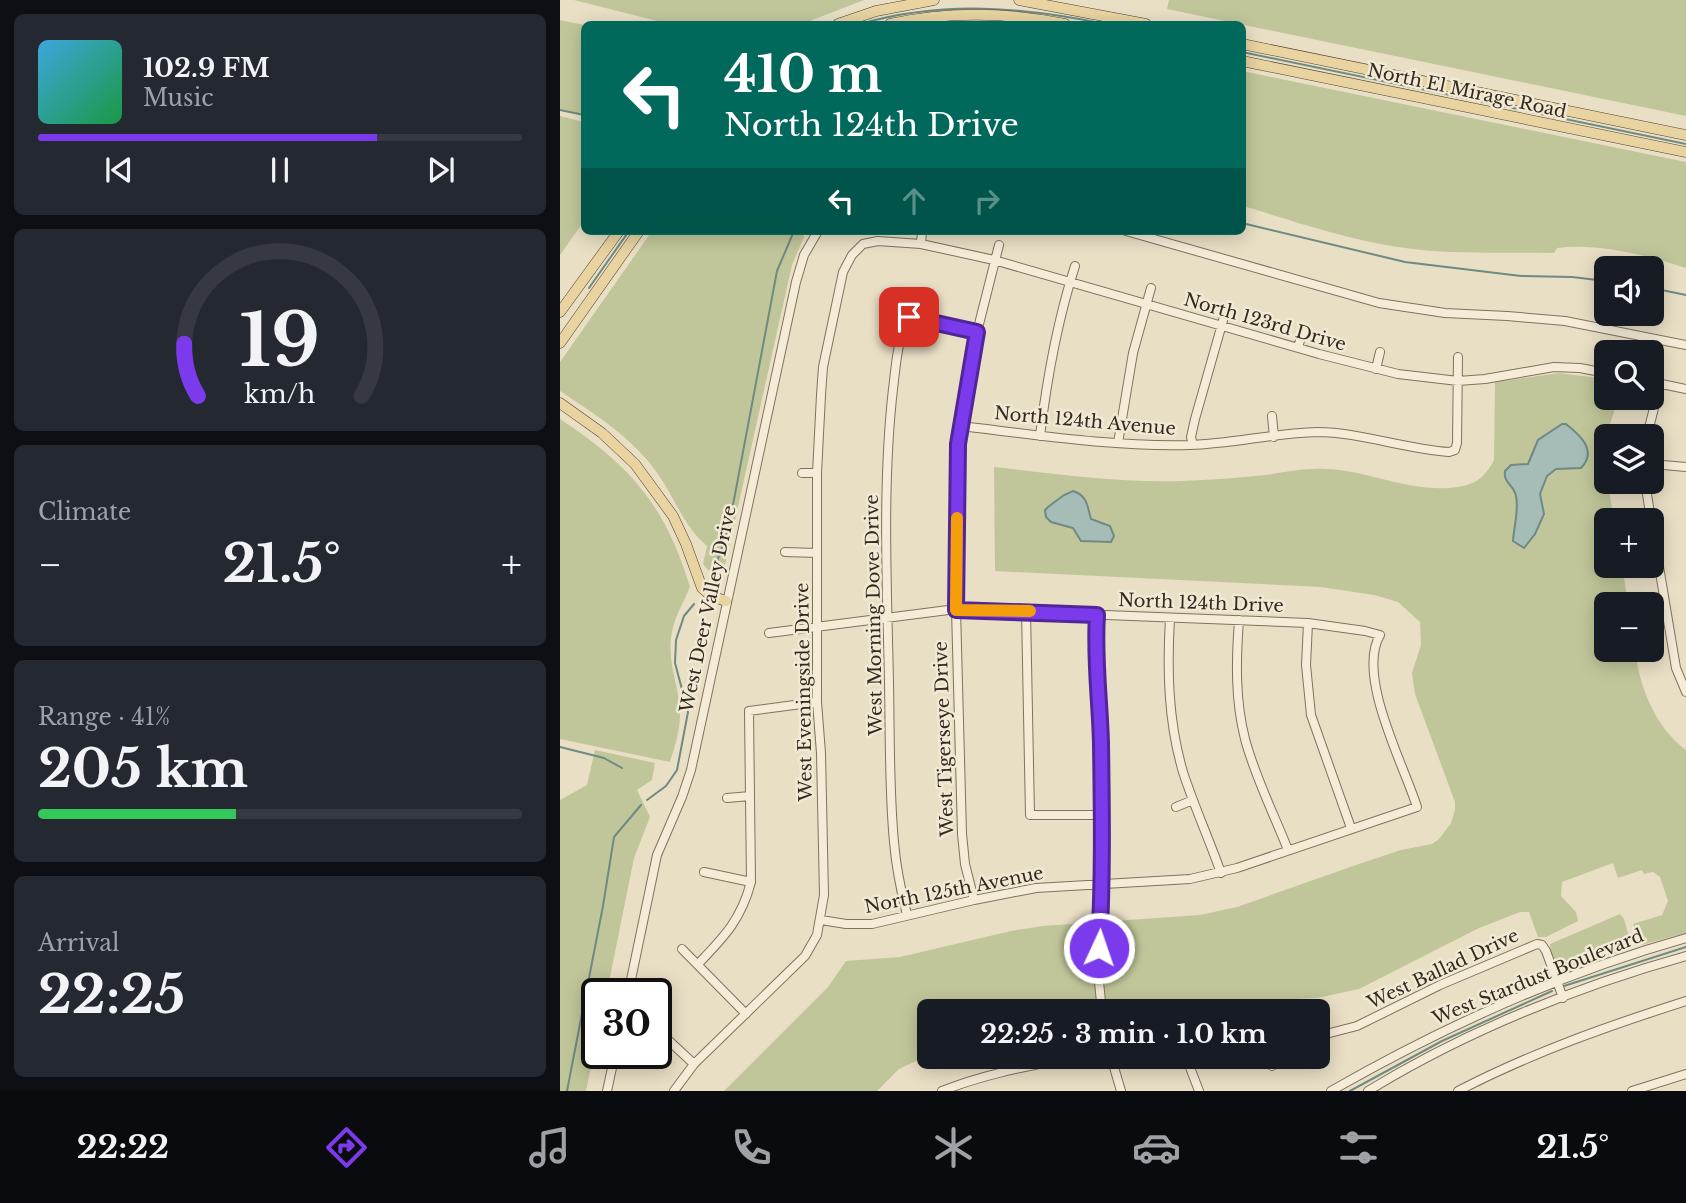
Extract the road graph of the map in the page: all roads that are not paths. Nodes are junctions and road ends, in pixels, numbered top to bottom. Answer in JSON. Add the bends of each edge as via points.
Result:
{"nodes":[{"id":1,"x":934,"y":0,"type":"edge"},
{"id":2,"x":1019,"y":0,"type":"edge"},
{"id":3,"x":847,"y":21,"type":"edge"},
{"id":4,"x":907,"y":21,"type":"edge"},
{"id":5,"x":1047,"y":21,"type":"edge"},
{"id":6,"x":1130,"y":21,"type":"edge"},
{"id":7,"x":1246,"y":45,"type":"edge"},
{"id":8,"x":1246,"y":62,"type":"edge"},
{"id":9,"x":1686,"y":135,"type":"edge"},
{"id":10,"x":1686,"y":152,"type":"edge"},
{"id":11,"x":616,"y":235,"type":"edge"},
{"id":12,"x":636,"y":235,"type":"edge"},
{"id":13,"x":816,"y":235,"type":"edge"},
{"id":14,"x":922,"y":235,"type":"edge"},
{"id":15,"x":1140,"y":235,"type":"edge"},
{"id":16,"x":863,"y":244,"type":"joint"},
{"id":17,"x":921,"y":244,"type":"junction"},
{"id":18,"x":999,"y":245,"type":"dead end"},
{"id":19,"x":994,"y":260,"type":"junction"},
{"id":20,"x":1074,"y":266,"type":"dead end"},
{"id":21,"x":1070,"y":282,"type":"junction"},
{"id":22,"x":1151,"y":288,"type":"dead end"},
{"id":23,"x":1146,"y":304,"type":"junction"},
{"id":24,"x":1226,"y":310,"type":"dead end"},
{"id":25,"x":560,"y":312,"type":"edge"},
{"id":26,"x":1222,"y":326,"type":"junction"},
{"id":27,"x":1304,"y":328,"type":"dead end"},
{"id":28,"x":977,"y":332,"type":"junction"},
{"id":29,"x":560,"y":343,"type":"edge"},
{"id":30,"x":1686,"y":345,"type":"edge"},
{"id":31,"x":1298,"y":347,"type":"junction"},
{"id":32,"x":1380,"y":352,"type":"dead end"},
{"id":33,"x":1458,"y":357,"type":"dead end"},
{"id":34,"x":1376,"y":369,"type":"junction"},
{"id":35,"x":1594,"y":371,"type":"edge"},
{"id":36,"x":1458,"y":381,"type":"junction"},
{"id":37,"x":1664,"y":385,"type":"edge"},
{"id":38,"x":1686,"y":389,"type":"edge"},
{"id":39,"x":560,"y":403,"type":"edge"},
{"id":40,"x":1272,"y":416,"type":"dead end"},
{"id":41,"x":961,"y":426,"type":"junction"},
{"id":42,"x":1040,"y":436,"type":"junction"},
{"id":43,"x":1274,"y":437,"type":"junction"},
{"id":44,"x":1118,"y":443,"type":"junction"},
{"id":45,"x":1193,"y":445,"type":"junction"},
{"id":46,"x":1664,"y":465,"type":"edge"},
{"id":47,"x":1686,"y":467,"type":"edge"},
{"id":48,"x":802,"y":473,"type":"dead end"},
{"id":49,"x":817,"y":473,"type":"junction"},
{"id":50,"x":785,"y":552,"type":"dead end"},
{"id":51,"x":817,"y":553,"type":"junction"},
{"id":52,"x":1661,"y":578,"type":"edge"},
{"id":53,"x":726,"y":601,"type":"junction"},
{"id":54,"x":956,"y":610,"type":"junction"},
{"id":55,"x":1026,"y":611,"type":"junction"},
{"id":56,"x":1097,"y":615,"type":"junction"},
{"id":57,"x":888,"y":617,"type":"junction"},
{"id":58,"x":1170,"y":618,"type":"junction"},
{"id":59,"x":1239,"y":620,"type":"junction"},
{"id":60,"x":1308,"y":623,"type":"junction"},
{"id":61,"x":818,"y":626,"type":"junction"},
{"id":62,"x":769,"y":633,"type":"dead end"},
{"id":63,"x":1686,"y":692,"type":"edge"},
{"id":64,"x":817,"y":702,"type":"junction"},
{"id":65,"x":750,"y":796,"type":"junction"},
{"id":66,"x":727,"y":798,"type":"dead end"},
{"id":67,"x":1193,"y":800,"type":"junction"},
{"id":68,"x":1176,"y":807,"type":"dead end"},
{"id":69,"x":1417,"y":807,"type":"joint"},
{"id":70,"x":1102,"y":816,"type":"junction"},
{"id":71,"x":1351,"y":828,"type":"junction"},
{"id":72,"x":1288,"y":850,"type":"junction"},
{"id":73,"x":704,"y":873,"type":"dead end"},
{"id":74,"x":1221,"y":873,"type":"junction"},
{"id":75,"x":751,"y":882,"type":"junction"},
{"id":76,"x":1102,"y":885,"type":"junction"},
{"id":77,"x":974,"y":900,"type":"junction"},
{"id":78,"x":907,"y":915,"type":"junction"},
{"id":79,"x":821,"y":920,"type":"junction"},
{"id":80,"x":1686,"y":938,"type":"edge"},
{"id":81,"x":682,"y":949,"type":"dead end"},
{"id":82,"x":1686,"y":956,"type":"edge"},
{"id":83,"x":698,"y":964,"type":"junction"},
{"id":84,"x":631,"y":978,"type":"edge"},
{"id":85,"x":1557,"y":983,"type":"junction"},
{"id":86,"x":1563,"y":998,"type":"junction"},
{"id":87,"x":1101,"y":999,"type":"edge"},
{"id":88,"x":1686,"y":1001,"type":"edge"},
{"id":89,"x":746,"y":1014,"type":"junction"},
{"id":90,"x":1330,"y":1033,"type":"edge"},
{"id":91,"x":672,"y":1044,"type":"edge"},
{"id":92,"x":694,"y":1064,"type":"junction"},
{"id":93,"x":612,"y":1069,"type":"edge"},
{"id":94,"x":1021,"y":1069,"type":"edge"},
{"id":95,"x":1115,"y":1069,"type":"edge"},
{"id":96,"x":1191,"y":1069,"type":"edge"},
{"id":97,"x":1686,"y":1074,"type":"edge"},
{"id":98,"x":607,"y":1091,"type":"edge"},
{"id":99,"x":674,"y":1091,"type":"edge"},
{"id":100,"x":942,"y":1091,"type":"edge"},
{"id":101,"x":1121,"y":1091,"type":"edge"},
{"id":102,"x":1199,"y":1091,"type":"edge"},
{"id":103,"x":1331,"y":1091,"type":"edge"},
{"id":104,"x":1368,"y":1091,"type":"edge"},
{"id":105,"x":1458,"y":1091,"type":"edge"},
{"id":106,"x":1632,"y":1091,"type":"edge"}],
"edges":[{"from":1,"to":3,"type":"main road"},
{"from":2,"to":6,"type":"main road"},
{"from":4,"to":5,"type":"main road","via":[[980,14]]},
{"from":7,"to":9,"type":"main road","name":"North El Mirage Road"},
{"from":8,"to":10,"type":"main road","name":"North El Mirage Road"},
{"from":11,"to":25,"type":"main road"},
{"from":12,"to":29,"type":"main road"},
{"from":13,"to":53,"type":"street","name":"West Deer Valley Drive","via":[[796,282]]},
{"from":14,"to":17,"type":"street"},
{"from":15,"to":30,"type":"street","via":[[1379,303],[1445,313],[1565,321]]},
{"from":16,"to":17,"type":"street","name":"North 123rd Drive"},
{"from":16,"to":49,"type":"street","name":"West Eveningside Drive","via":[[843,272],[827,345]]},
{"from":17,"to":19,"type":"street","name":"North 123rd Drive"},
{"from":18,"to":19,"type":"street","name":"West Tigerseye Drive"},
{"from":19,"to":21,"type":"street","name":"North 123rd Drive"},
{"from":19,"to":28,"type":"street","name":"West Tigerseye Drive"},
{"from":20,"to":21,"type":"street"},
{"from":21,"to":23,"type":"street","name":"North 123rd Drive"},
{"from":21,"to":42,"type":"street","via":[[1048,375]]},
{"from":22,"to":23,"type":"street"},
{"from":23,"to":26,"type":"street","name":"North 123rd Drive"},
{"from":23,"to":44,"type":"street","via":[[1128,374]]},
{"from":24,"to":26,"type":"street"},
{"from":26,"to":31,"type":"street","name":"North 123rd Drive"},
{"from":26,"to":45,"type":"street","via":[[1195,419]]},
{"from":27,"to":31,"type":"street"},
{"from":28,"to":41,"type":"street","name":"West Tigerseye Drive"},
{"from":28,"to":57,"type":"street","name":"West Morning Dove Drive","via":[[909,317],[903,327],[888,444]]},
{"from":31,"to":34,"type":"street","name":"North 123rd Drive"},
{"from":32,"to":34,"type":"street"},
{"from":33,"to":36,"type":"street"},
{"from":34,"to":36,"type":"street","name":"North 123rd Drive"},
{"from":35,"to":36,"type":"street","name":"North 123rd Drive","via":[[1554,367]]},
{"from":36,"to":43,"type":"street","name":"North 124th Avenue","via":[[1455,450],[1424,450],[1334,433]]},
{"from":37,"to":38,"type":"street"},
{"from":39,"to":53,"type":"main road","via":[[635,464],[673,516],[702,588]]},
{"from":40,"to":43,"type":"street"},
{"from":41,"to":42,"type":"street","name":"North 124th Avenue"},
{"from":41,"to":54,"type":"street","name":"West Tigerseye Drive"},
{"from":42,"to":44,"type":"street","name":"North 124th Avenue"},
{"from":43,"to":45,"type":"street","name":"North 124th Avenue"},
{"from":44,"to":45,"type":"street","name":"North 124th Avenue"},
{"from":46,"to":47,"type":"street"},
{"from":48,"to":49,"type":"street"},
{"from":49,"to":51,"type":"street","name":"West Eveningside Drive"},
{"from":50,"to":51,"type":"street"},
{"from":51,"to":61,"type":"street","name":"West Eveningside Drive"},
{"from":52,"to":63,"type":"street","via":[[1676,668]]},
{"from":53,"to":84,"type":"street","name":"West Deer Valley Drive","via":[[691,770],[657,855]]},
{"from":54,"to":55,"type":"street","name":"North 124th Drive"},
{"from":54,"to":57,"type":"street","name":"North 124th Drive"},
{"from":54,"to":77,"type":"street","name":"West Tigerseye Drive","via":[[962,834]]},
{"from":55,"to":56,"type":"street","name":"North 124th Drive"},
{"from":55,"to":70,"type":"street","via":[[1030,815]]},
{"from":56,"to":58,"type":"street","name":"North 124th Drive"},
{"from":56,"to":70,"type":"street"},
{"from":57,"to":61,"type":"street","name":"North 124th Drive"},
{"from":57,"to":78,"type":"street","name":"West Morning Dove Drive","via":[[894,841]]},
{"from":58,"to":59,"type":"street","name":"North 124th Drive"},
{"from":58,"to":67,"type":"street","via":[[1169,694],[1174,732]]},
{"from":59,"to":60,"type":"street","name":"North 124th Drive"},
{"from":59,"to":72,"type":"street","via":[[1238,700],[1245,739]]},
{"from":60,"to":69,"type":"street","name":"North 124th Drive","via":[[1380,635],[1375,644],[1378,703]]},
{"from":60,"to":71,"type":"street","via":[[1311,715]]},
{"from":61,"to":62,"type":"street","name":"North 124th Drive"},
{"from":61,"to":64,"type":"street","name":"West Eveningside Drive"},
{"from":64,"to":65,"type":"street","via":[[749,711]]},
{"from":64,"to":79,"type":"street","name":"West Eveningside Drive","via":[[824,854]]},
{"from":65,"to":66,"type":"street"},
{"from":65,"to":75,"type":"street"},
{"from":67,"to":68,"type":"street"},
{"from":67,"to":74,"type":"street"},
{"from":69,"to":71,"type":"street","name":"North 125th Avenue"},
{"from":70,"to":76,"type":"street"},
{"from":71,"to":72,"type":"street","name":"North 125th Avenue"},
{"from":72,"to":74,"type":"street","name":"North 125th Avenue"},
{"from":73,"to":75,"type":"street"},
{"from":74,"to":76,"type":"street","name":"North 125th Avenue"},
{"from":75,"to":83,"type":"street","via":[[737,921]]},
{"from":76,"to":77,"type":"street","name":"North 125th Avenue","via":[[1036,888]]},
{"from":76,"to":87,"type":"street"},
{"from":77,"to":78,"type":"street","name":"North 125th Avenue"},
{"from":78,"to":79,"type":"street","name":"North 125th Avenue","via":[[872,924]]},
{"from":79,"to":89,"type":"street","name":"West Eveningside Drive","via":[[805,956]]},
{"from":80,"to":85,"type":"street","name":"West Stardust Boulevard","via":[[1617,958]]},
{"from":81,"to":83,"type":"street"},
{"from":82,"to":86,"type":"street","name":"West Stardust Boulevard"},
{"from":83,"to":89,"type":"street"},
{"from":85,"to":86,"type":"street"},
{"from":85,"to":90,"type":"street","name":"West Ballad Drive","via":[[1542,945],[1537,944],[1357,1026]]},
{"from":85,"to":103,"type":"street","name":"West Stardust Boulevard","via":[[1462,1021]]},
{"from":86,"to":104,"type":"street","name":"West Stardust Boulevard","via":[[1477,1034]]},
{"from":88,"to":105,"type":"street","via":[[1557,1046]]},
{"from":89,"to":92,"type":"street","name":"West Eveningside Drive"},
{"from":91,"to":92,"type":"street"},
{"from":92,"to":99,"type":"street","name":"West Eveningside Drive"},
{"from":93,"to":98,"type":"street"},
{"from":94,"to":100,"type":"street"},
{"from":95,"to":101,"type":"street"},
{"from":96,"to":102,"type":"street"},
{"from":97,"to":106,"type":"street"}]}
